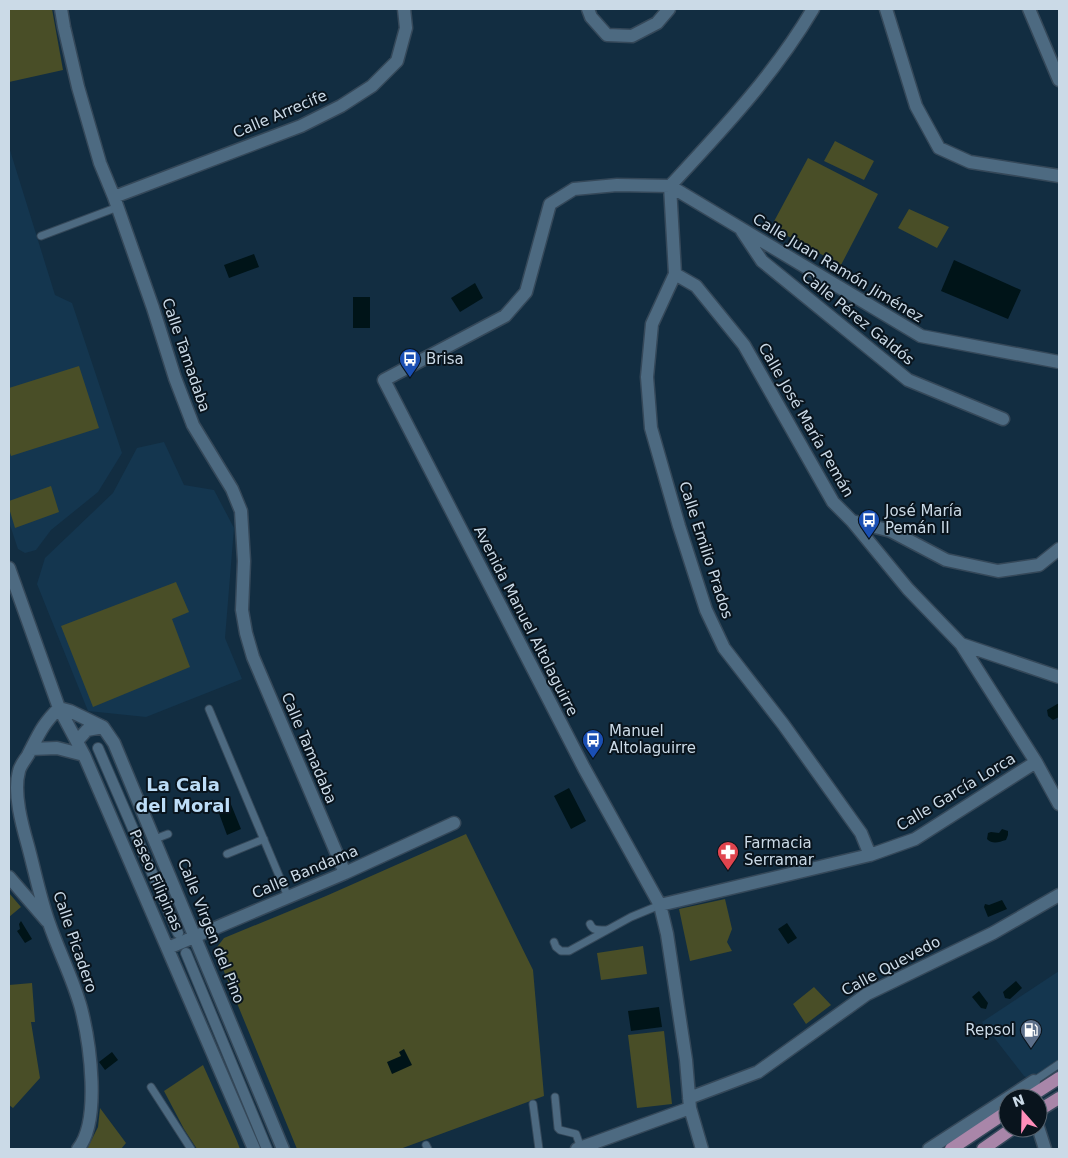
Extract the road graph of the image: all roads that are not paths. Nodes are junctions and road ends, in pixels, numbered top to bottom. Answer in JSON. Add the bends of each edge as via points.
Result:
{"nodes":[{"id":1,"x":61,"y":9,"type":"edge"},
{"id":2,"x":404,"y":9,"type":"edge"},
{"id":3,"x":588,"y":9,"type":"edge"},
{"id":4,"x":669,"y":9,"type":"edge"},
{"id":5,"x":813,"y":9,"type":"edge"},
{"id":6,"x":886,"y":9,"type":"edge"},
{"id":7,"x":1030,"y":9,"type":"edge"},
{"id":8,"x":1059,"y":80,"type":"edge"},
{"id":9,"x":1059,"y":176,"type":"edge"},
{"id":10,"x":670,"y":186,"type":"junction"},
{"id":11,"x":116,"y":202,"type":"junction"},
{"id":12,"x":740,"y":228,"type":"junction"},
{"id":13,"x":41,"y":236,"type":"dead end"},
{"id":14,"x":675,"y":274,"type":"junction"},
{"id":15,"x":1059,"y":362,"type":"edge"},
{"id":16,"x":1003,"y":419,"type":"dead end"},
{"id":17,"x":852,"y":521,"type":"junction"},
{"id":18,"x":1059,"y":549,"type":"edge"},
{"id":19,"x":9,"y":568,"type":"edge"},
{"id":20,"x":961,"y":644,"type":"junction"},
{"id":21,"x":1059,"y":677,"type":"edge"},
{"id":22,"x":60,"y":708,"type":"junction"},
{"id":23,"x":209,"y":709,"type":"dead end"},
{"id":24,"x":103,"y":726,"type":"junction"},
{"id":25,"x":76,"y":741,"type":"junction"},
{"id":26,"x":31,"y":748,"type":"junction"},
{"id":27,"x":98,"y":748,"type":"dead end"},
{"id":28,"x":84,"y":755,"type":"junction"},
{"id":29,"x":1036,"y":762,"type":"junction"},
{"id":30,"x":14,"y":770,"type":"edge"},
{"id":31,"x":1059,"y":804,"type":"edge"},
{"id":32,"x":454,"y":823,"type":"dead end"},
{"id":33,"x":168,"y":834,"type":"dead end"},
{"id":34,"x":155,"y":839,"type":"junction"},
{"id":35,"x":264,"y":839,"type":"junction"},
{"id":36,"x":227,"y":854,"type":"dead end"},
{"id":37,"x":870,"y":855,"type":"junction"},
{"id":38,"x":345,"y":873,"type":"junction"},
{"id":39,"x":9,"y":878,"type":"edge"},
{"id":40,"x":1059,"y":895,"type":"edge"},
{"id":41,"x":288,"y":897,"type":"junction"},
{"id":42,"x":660,"y":905,"type":"junction"},
{"id":43,"x":49,"y":923,"type":"junction"},
{"id":44,"x":590,"y":924,"type":"dead end"},
{"id":45,"x":606,"y":930,"type":"junction"},
{"id":46,"x":178,"y":933,"type":"dead end"},
{"id":47,"x":196,"y":936,"type":"junction"},
{"id":48,"x":554,"y":942,"type":"dead end"},
{"id":49,"x":168,"y":948,"type":"junction"},
{"id":50,"x":186,"y":953,"type":"dead end"},
{"id":51,"x":1059,"y":1064,"type":"edge"},
{"id":52,"x":1059,"y":1078,"type":"edge"},
{"id":53,"x":151,"y":1086,"type":"dead end"},
{"id":54,"x":1031,"y":1088,"type":"edge"},
{"id":55,"x":1034,"y":1088,"type":"edge"},
{"id":56,"x":555,"y":1097,"type":"dead end"},
{"id":57,"x":1059,"y":1098,"type":"edge"},
{"id":58,"x":690,"y":1103,"type":"junction"},
{"id":59,"x":533,"y":1104,"type":"dead end"},
{"id":60,"x":998,"y":1105,"type":"edge"},
{"id":61,"x":1048,"y":1105,"type":"edge"},
{"id":62,"x":998,"y":1117,"type":"edge"},
{"id":63,"x":966,"y":1126,"type":"junction"},
{"id":64,"x":999,"y":1138,"type":"edge"},
{"id":65,"x":253,"y":1148,"type":"edge"},
{"id":66,"x":78,"y":1149,"type":"edge"},
{"id":67,"x":191,"y":1149,"type":"edge"},
{"id":68,"x":267,"y":1149,"type":"edge"},
{"id":69,"x":283,"y":1149,"type":"edge"},
{"id":70,"x":539,"y":1149,"type":"edge"},
{"id":71,"x":580,"y":1149,"type":"edge"},
{"id":72,"x":702,"y":1149,"type":"edge"},
{"id":73,"x":929,"y":1149,"type":"edge"},
{"id":74,"x":949,"y":1149,"type":"edge"},
{"id":75,"x":983,"y":1149,"type":"edge"}],
"edges":[{"from":1,"to":11,"type":"street","name":"Calle Tamadaba","via":[[78,87],[100,163]]},
{"from":2,"to":11,"type":"street","name":"Calle Arrecife","via":[[406,28],[398,61],[372,86],[301,126]]},
{"from":3,"to":4,"type":"street","via":[[607,35],[632,36],[657,23]]},
{"from":5,"to":10,"type":"street","via":[[762,84]]},
{"from":6,"to":9,"type":"street","via":[[916,106],[939,148],[970,162]]},
{"from":7,"to":8,"type":"street"},
{"from":10,"to":12,"type":"street","name":"Calle Juan Ramón Jiménez"},
{"from":10,"to":14,"type":"street"},
{"from":10,"to":42,"type":"street","name":"Avenida Manuel Altolaguirre","via":[[617,185],[574,189],[550,204],[526,292],[505,316],[384,380],[584,768]]},
{"from":11,"to":13,"type":"lane"},
{"from":11,"to":38,"type":"street","name":"Calle Tamadaba","via":[[186,410],[232,489],[241,511],[242,610],[246,634]]},
{"from":12,"to":15,"type":"street","name":"Calle Juan Ramón Jiménez","via":[[921,336]]},
{"from":12,"to":16,"type":"street","name":"Calle Pérez Galdós","via":[[762,261],[908,380]]},
{"from":14,"to":17,"type":"street","name":"Calle José María Pemán","via":[[696,286],[744,345],[833,502]]},
{"from":14,"to":37,"type":"street","name":"Calle Emilio Prados","via":[[652,324],[647,377],[651,428],[706,610],[724,648],[861,833]]},
{"from":17,"to":18,"type":"street","via":[[891,531],[946,560],[998,571],[1039,565]]},
{"from":17,"to":20,"type":"street","name":"Calle José María Pemán","via":[[908,589]]},
{"from":19,"to":22,"type":"street","name":"Paseo Filipinas"},
{"from":20,"to":21,"type":"street"},
{"from":20,"to":29,"type":"street","name":"Calle José María Pemán"},
{"from":22,"to":24,"type":"street"},
{"from":22,"to":25,"type":"street","name":"Paseo Filipinas"},
{"from":22,"to":26,"type":"street","name":"Calle Picadero","via":[[45,722]]},
{"from":23,"to":35,"type":"lane"},
{"from":24,"to":25,"type":"street","via":[[87,730]]},
{"from":24,"to":34,"type":"street","name":"Calle Virgen del Pino","via":[[114,743]]},
{"from":25,"to":28,"type":"street","name":"Paseo Filipinas"},
{"from":26,"to":28,"type":"street","via":[[57,748]]},
{"from":26,"to":30,"type":"street","name":"Calle Picadero"},
{"from":27,"to":46,"type":"street"},
{"from":28,"to":49,"type":"street","name":"Paseo Filipinas"},
{"from":29,"to":31,"type":"street","name":"Calle José María Pemán"},
{"from":29,"to":37,"type":"street","name":"Calle García Lorca","via":[[915,839]]},
{"from":30,"to":43,"type":"street","name":"Calle Picadero","via":[[23,827]]},
{"from":32,"to":38,"type":"street","name":"Calle Bandama"},
{"from":33,"to":34,"type":"lane"},
{"from":34,"to":47,"type":"street","name":"Calle Virgen del Pino"},
{"from":35,"to":36,"type":"lane"},
{"from":35,"to":41,"type":"lane"},
{"from":37,"to":42,"type":"street","name":"Calle García Lorca"},
{"from":38,"to":41,"type":"street","name":"Calle Bandama"},
{"from":39,"to":43,"type":"street"},
{"from":40,"to":58,"type":"street","name":"Calle Quevedo","via":[[993,933],[867,994],[758,1072]]},
{"from":41,"to":47,"type":"street","name":"Calle Bandama"},
{"from":42,"to":45,"type":"lane"},
{"from":42,"to":58,"type":"street","name":"Avenida Manuel Altolaguirre","via":[[667,934]]},
{"from":43,"to":66,"type":"street","name":"Calle Picadero","via":[[81,1008],[88,1046],[91,1116],[89,1130]]},
{"from":44,"to":45,"type":"lane","via":[[596,930]]},
{"from":45,"to":48,"type":"lane","via":[[569,951],[561,951]]},
{"from":47,"to":49,"type":"street","name":"Calle Bandama"},
{"from":47,"to":69,"type":"street","name":"Calle Virgen del Pino"},
{"from":49,"to":65,"type":"street","name":"Paseo Filipinas"},
{"from":50,"to":68,"type":"street"},
{"from":51,"to":54,"type":"lane"},
{"from":52,"to":55,"type":"main road"},
{"from":53,"to":67,"type":"lane"},
{"from":56,"to":71,"type":"lane","via":[[558,1128],[576,1134]]},
{"from":57,"to":61,"type":"main road"},
{"from":58,"to":71,"type":"street"},
{"from":58,"to":72,"type":"street","name":"Avenida Manuel Altolaguirre"},
{"from":59,"to":70,"type":"lane"},
{"from":60,"to":63,"type":"street"},
{"from":62,"to":74,"type":"main road"},
{"from":63,"to":73,"type":"street"},
{"from":63,"to":74,"type":"street"},
{"from":64,"to":75,"type":"main road"}]}
